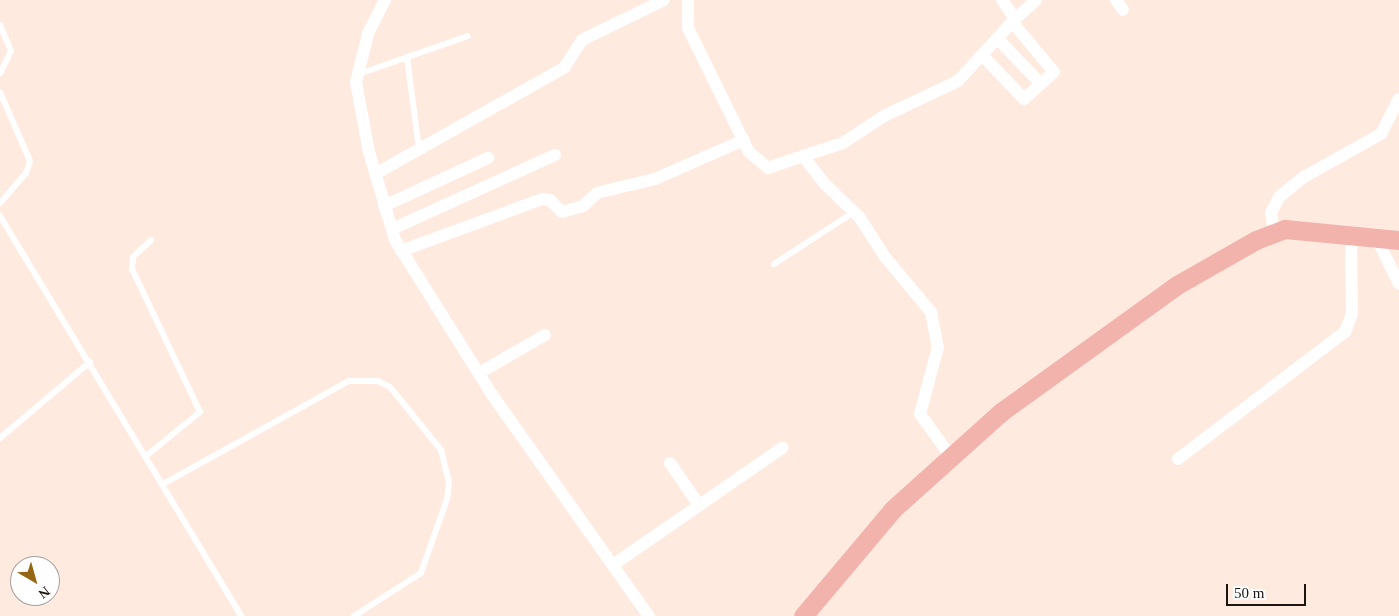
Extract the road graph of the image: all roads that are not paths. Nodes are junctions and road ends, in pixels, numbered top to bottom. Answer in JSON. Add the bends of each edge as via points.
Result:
{"nodes":[{"id":1,"x":385,"y":0,"type":"edge"},
{"id":2,"x":664,"y":0,"type":"edge"},
{"id":3,"x":688,"y":0,"type":"edge"},
{"id":4,"x":1002,"y":0,"type":"edge"},
{"id":5,"x":1036,"y":0,"type":"edge"},
{"id":6,"x":1014,"y":21,"type":"junction"},
{"id":7,"x":0,"y":25,"type":"edge"},
{"id":8,"x":468,"y":36,"type":"dead end"},
{"id":9,"x":998,"y":39,"type":"junction"},
{"id":10,"x":983,"y":56,"type":"junction"},
{"id":11,"x":407,"y":57,"type":"junction"},
{"id":12,"x":0,"y":74,"type":"edge"},
{"id":13,"x":356,"y":75,"type":"junction"},
{"id":14,"x":1041,"y":84,"type":"junction"},
{"id":15,"x":0,"y":92,"type":"edge"},
{"id":16,"x":1399,"y":99,"type":"edge"},
{"id":17,"x":744,"y":140,"type":"junction"},
{"id":18,"x":419,"y":151,"type":"junction"},
{"id":19,"x":555,"y":155,"type":"dead end"},
{"id":20,"x":803,"y":156,"type":"junction"},
{"id":21,"x":488,"y":158,"type":"dead end"},
{"id":22,"x":375,"y":174,"type":"junction"},
{"id":23,"x":0,"y":203,"type":"edge"},
{"id":24,"x":384,"y":206,"type":"junction"},
{"id":25,"x":855,"y":212,"type":"junction"},
{"id":26,"x":0,"y":216,"type":"edge"},
{"id":27,"x":392,"y":230,"type":"junction"},
{"id":28,"x":1274,"y":232,"type":"junction"},
{"id":29,"x":1351,"y":234,"type":"junction"},
{"id":30,"x":1376,"y":238,"type":"junction"},
{"id":31,"x":151,"y":240,"type":"dead end"},
{"id":32,"x":1399,"y":240,"type":"edge"},
{"id":33,"x":402,"y":251,"type":"junction"},
{"id":34,"x":774,"y":264,"type":"dead end"},
{"id":35,"x":1399,"y":284,"type":"edge"},
{"id":36,"x":545,"y":335,"type":"dead end"},
{"id":37,"x":90,"y":362,"type":"junction"},
{"id":38,"x":479,"y":373,"type":"junction"},
{"id":39,"x":0,"y":438,"type":"edge"},
{"id":40,"x":782,"y":448,"type":"dead end"},
{"id":41,"x":146,"y":456,"type":"junction"},
{"id":42,"x":951,"y":457,"type":"junction"},
{"id":43,"x":1178,"y":459,"type":"dead end"},
{"id":44,"x":670,"y":463,"type":"dead end"},
{"id":45,"x":163,"y":484,"type":"junction"},
{"id":46,"x":699,"y":504,"type":"junction"},
{"id":47,"x":613,"y":565,"type":"junction"},
{"id":48,"x":241,"y":616,"type":"edge"},
{"id":49,"x":354,"y":616,"type":"edge"},
{"id":50,"x":649,"y":616,"type":"edge"},
{"id":51,"x":803,"y":616,"type":"edge"}],
"edges":[{"from":1,"to":13,"type":"street"},
{"from":2,"to":18,"type":"street","via":[[582,40],[564,68]]},
{"from":3,"to":17,"type":"street","via":[[688,28]]},
{"from":4,"to":6,"type":"street"},
{"from":5,"to":6,"type":"street"},
{"from":6,"to":9,"type":"street"},
{"from":6,"to":14,"type":"street","via":[[1055,68]]},
{"from":7,"to":12,"type":"lane","via":[[11,51]]},
{"from":8,"to":11,"type":"lane"},
{"from":9,"to":10,"type":"street"},
{"from":9,"to":14,"type":"street"},
{"from":10,"to":14,"type":"street","via":[[1021,98]]},
{"from":10,"to":20,"type":"street","via":[[947,89],[884,116],[843,143]]},
{"from":11,"to":13,"type":"lane"},
{"from":11,"to":18,"type":"lane"},
{"from":13,"to":22,"type":"street"},
{"from":15,"to":23,"type":"lane","via":[[30,161],[26,173]]},
{"from":16,"to":28,"type":"street","via":[[1381,134],[1297,181],[1279,197],[1271,213]]},
{"from":17,"to":20,"type":"street","via":[[755,160],[768,168]]},
{"from":17,"to":33,"type":"street","via":[[656,179],[597,194],[587,204],[565,212],[542,199]]},
{"from":18,"to":22,"type":"street"},
{"from":19,"to":27,"type":"street"},
{"from":20,"to":25,"type":"street","via":[[825,184]]},
{"from":21,"to":24,"type":"street"},
{"from":22,"to":24,"type":"street"},
{"from":24,"to":27,"type":"street"},
{"from":25,"to":34,"type":"lane"},
{"from":25,"to":42,"type":"street","via":[[935,321],[938,347],[920,414]]},
{"from":26,"to":37,"type":"lane"},
{"from":27,"to":33,"type":"street"},
{"from":28,"to":29,"type":"main road","via":[[1295,229]]},
{"from":28,"to":42,"type":"main road","via":[[1170,290],[1001,412]]},
{"from":29,"to":30,"type":"main road"},
{"from":29,"to":43,"type":"street","via":[[1352,314],[1346,332]]},
{"from":30,"to":32,"type":"main road"},
{"from":30,"to":35,"type":"street"},
{"from":31,"to":41,"type":"lane","via":[[133,257],[132,269],[200,412]]},
{"from":33,"to":38,"type":"street"},
{"from":36,"to":38,"type":"street"},
{"from":37,"to":39,"type":"lane"},
{"from":37,"to":41,"type":"lane"},
{"from":38,"to":47,"type":"street"},
{"from":40,"to":46,"type":"street"},
{"from":41,"to":45,"type":"lane"},
{"from":42,"to":51,"type":"main road","via":[[893,509]]},
{"from":44,"to":46,"type":"street"},
{"from":45,"to":48,"type":"lane"},
{"from":45,"to":49,"type":"lane","via":[[348,381],[378,380],[390,387],[442,450],[449,481],[447,499],[421,573]]},
{"from":46,"to":47,"type":"street"},
{"from":47,"to":50,"type":"street"}]}
